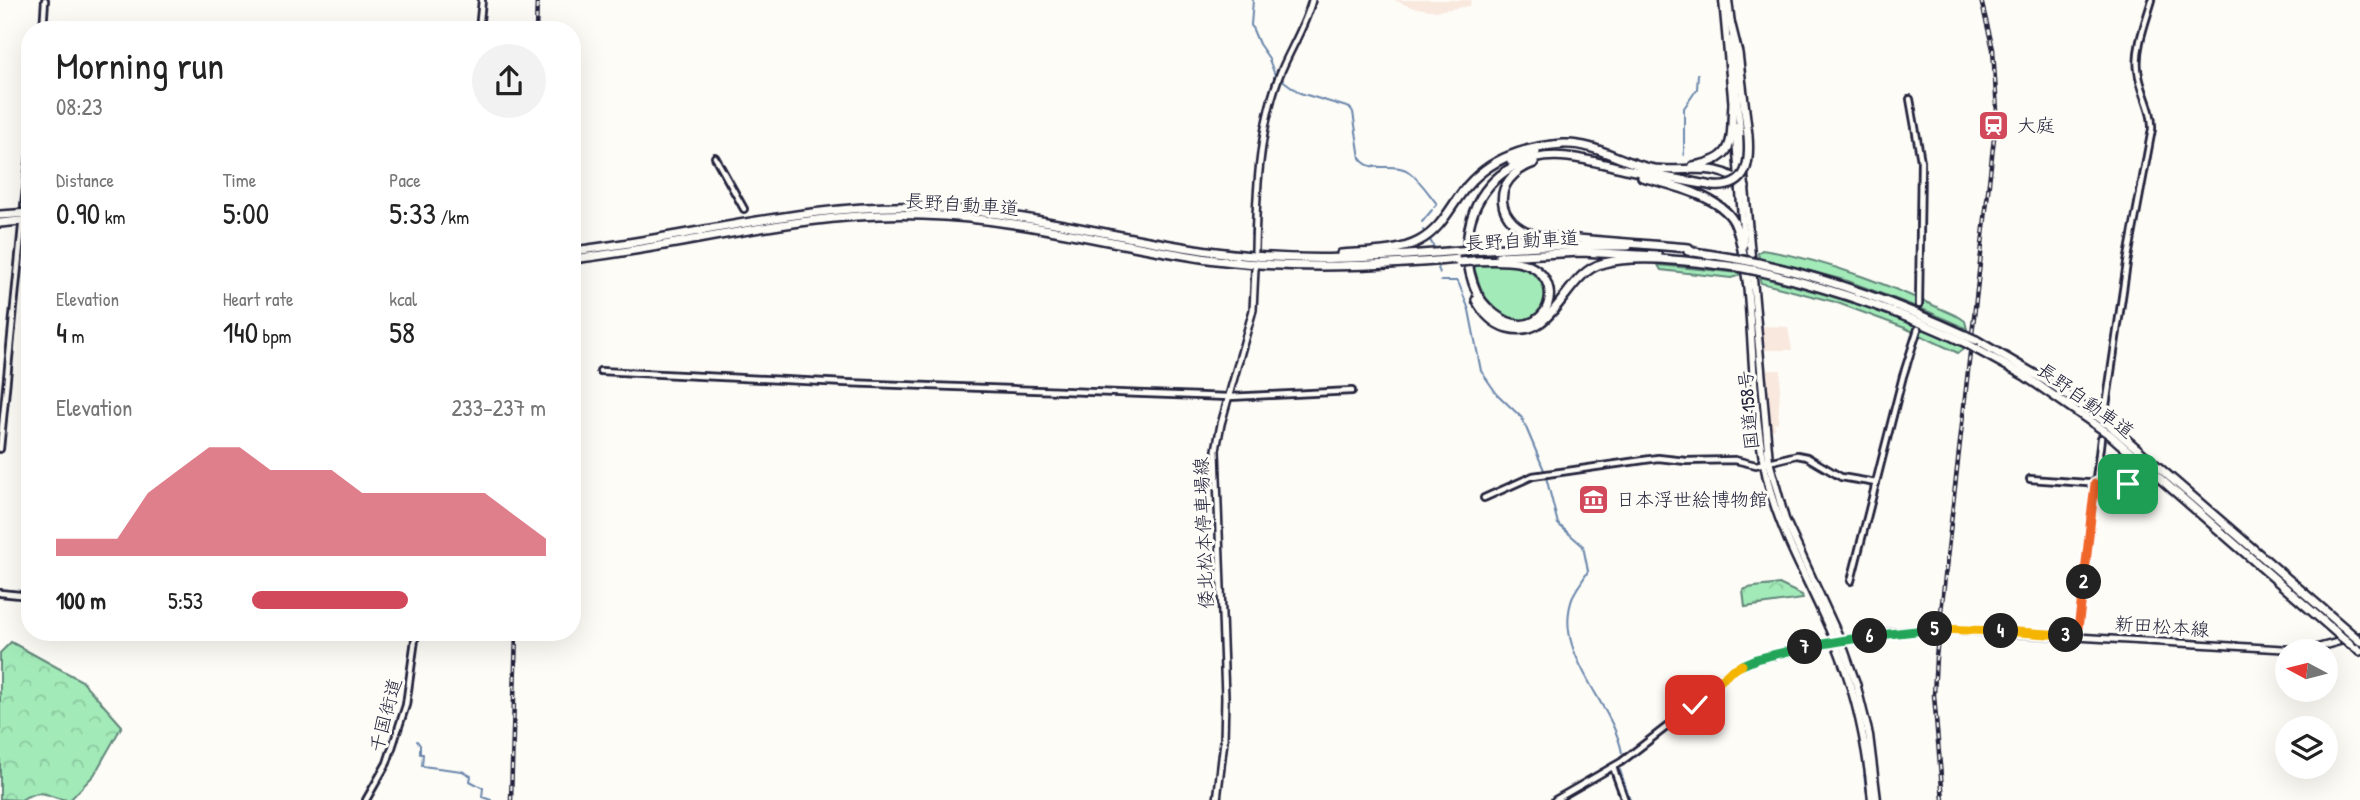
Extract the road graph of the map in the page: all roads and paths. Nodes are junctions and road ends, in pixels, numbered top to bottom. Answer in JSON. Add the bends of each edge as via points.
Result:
{"nodes":[{"id":1,"x":45,"y":0,"type":"edge"},
{"id":2,"x":482,"y":0,"type":"edge"},
{"id":3,"x":1312,"y":0,"type":"edge"},
{"id":4,"x":1726,"y":0,"type":"edge"},
{"id":5,"x":2152,"y":0,"type":"edge"},
{"id":6,"x":44,"y":21,"type":"edge"},
{"id":7,"x":480,"y":21,"type":"edge"},
{"id":8,"x":1730,"y":21,"type":"junction"},
{"id":9,"x":1910,"y":99,"type":"dead end"},
{"id":10,"x":1733,"y":104,"type":"junction"},
{"id":11,"x":1553,"y":146,"type":"junction"},
{"id":12,"x":715,"y":157,"type":"dead end"},
{"id":13,"x":1559,"y":157,"type":"junction"},
{"id":14,"x":1608,"y":165,"type":"junction"},
{"id":15,"x":1668,"y":170,"type":"junction"},
{"id":16,"x":1739,"y":180,"type":"junction"},
{"id":17,"x":1745,"y":187,"type":"junction"},
{"id":18,"x":744,"y":209,"type":"dead end"},
{"id":19,"x":21,"y":211,"type":"edge"},
{"id":20,"x":0,"y":215,"type":"edge"},
{"id":21,"x":21,"y":221,"type":"edge"},
{"id":22,"x":0,"y":223,"type":"edge"},
{"id":23,"x":21,"y":236,"type":"edge"},
{"id":24,"x":581,"y":250,"type":"edge"},
{"id":25,"x":1255,"y":251,"type":"dead end"},
{"id":26,"x":1692,"y":252,"type":"junction"},
{"id":27,"x":1472,"y":256,"type":"junction"},
{"id":28,"x":1274,"y":257,"type":"junction"},
{"id":29,"x":1459,"y":257,"type":"junction"},
{"id":30,"x":581,"y":258,"type":"edge"},
{"id":31,"x":1738,"y":263,"type":"junction"},
{"id":32,"x":1255,"y":269,"type":"dead end"},
{"id":33,"x":1748,"y":286,"type":"junction"},
{"id":34,"x":1919,"y":305,"type":"dead end"},
{"id":35,"x":1918,"y":329,"type":"dead end"},
{"id":36,"x":1976,"y":344,"type":"junction"},
{"id":37,"x":600,"y":371,"type":"dead end"},
{"id":38,"x":1352,"y":391,"type":"dead end"},
{"id":39,"x":1229,"y":397,"type":"junction"},
{"id":40,"x":2105,"y":412,"type":"dead end"},
{"id":41,"x":2101,"y":438,"type":"dead end"},
{"id":42,"x":0,"y":449,"type":"edge"},
{"id":43,"x":1766,"y":462,"type":"junction"},
{"id":44,"x":2138,"y":477,"type":"dead end"},
{"id":45,"x":2030,"y":480,"type":"dead end"},
{"id":46,"x":1875,"y":483,"type":"junction"},
{"id":47,"x":2095,"y":484,"type":"junction"},
{"id":48,"x":1484,"y":498,"type":"dead end"},
{"id":49,"x":1851,"y":582,"type":"dead end"},
{"id":50,"x":0,"y":593,"type":"edge"},
{"id":51,"x":21,"y":595,"type":"edge"},
{"id":52,"x":2077,"y":636,"type":"junction"},
{"id":53,"x":2360,"y":636,"type":"edge"},
{"id":54,"x":415,"y":641,"type":"edge"},
{"id":55,"x":1838,"y":641,"type":"junction"},
{"id":56,"x":2360,"y":641,"type":"edge"},
{"id":57,"x":2360,"y":651,"type":"edge"},
{"id":58,"x":1614,"y":767,"type":"junction"},
{"id":59,"x":366,"y":800,"type":"edge"},
{"id":60,"x":1217,"y":800,"type":"edge"},
{"id":61,"x":1555,"y":800,"type":"edge"},
{"id":62,"x":1625,"y":800,"type":"edge"},
{"id":63,"x":1872,"y":800,"type":"edge"},
{"id":64,"x":1877,"y":800,"type":"edge"}],
"edges":[{"from":1,"to":6,"type":"street"},
{"from":2,"to":7,"type":"street"},
{"from":3,"to":25,"type":"main road","via":[[1270,107]]},
{"from":4,"to":8,"type":"highway","name":"国道158号"},
{"from":4,"to":10,"type":"highway","name":"国道158号"},
{"from":5,"to":40,"type":"street","via":[[2138,71],[2152,129]]},
{"from":8,"to":14,"type":"highway","bridge":true,"via":[[1748,135],[1746,171],[1731,184],[1713,186]]},
{"from":8,"to":17,"type":"highway","name":"国道158号"},
{"from":9,"to":34,"type":"street","via":[[1921,161]]},
{"from":10,"to":15,"type":"highway","via":[[1731,141],[1725,154],[1712,162]]},
{"from":10,"to":16,"type":"highway","name":"国道158号"},
{"from":11,"to":15,"type":"highway","via":[[1571,144]]},
{"from":11,"to":28,"type":"highway","via":[[1518,152],[1487,166],[1434,230],[1414,243],[1362,252]]},
{"from":11,"to":31,"type":"highway","via":[[1501,167],[1470,208],[1463,237],[1464,267],[1472,294],[1492,320],[1518,329],[1539,323],[1580,275],[1604,263]]},
{"from":12,"to":18,"type":"street"},
{"from":13,"to":14,"type":"highway"},
{"from":13,"to":26,"type":"highway","via":[[1528,165],[1507,181],[1503,205],[1515,225],[1539,236],[1667,245]]},
{"from":13,"to":27,"type":"highway","via":[[1523,161],[1498,176],[1478,201],[1468,237],[1470,275],[1490,312],[1521,324],[1544,311],[1549,288],[1535,269]]},
{"from":14,"to":33,"type":"highway","via":[[1689,191],[1725,210],[1738,233]]},
{"from":15,"to":16,"type":"highway","via":[[1721,171]]},
{"from":16,"to":17,"type":"highway"},
{"from":16,"to":33,"type":"highway","name":"国道158号"},
{"from":17,"to":43,"type":"highway","name":"国道158号"},
{"from":19,"to":20,"type":"highway"},
{"from":21,"to":22,"type":"highway"},
{"from":23,"to":42,"type":"street"},
{"from":24,"to":28,"type":"highway","name":"長野自動車道","via":[[819,213],[921,207],[1009,215],[1184,247]]},
{"from":26,"to":27,"type":"highway","name":"長野自動車道","via":[[1581,245]]},
{"from":26,"to":31,"type":"highway","name":"長野自動車道"},
{"from":27,"to":29,"type":"highway","name":"長野自動車道","bridge":true},
{"from":27,"to":31,"type":"highway","name":"長野自動車道","via":[[1617,253]]},
{"from":28,"to":29,"type":"highway","name":"長野自動車道"},
{"from":29,"to":30,"type":"highway","name":"長野自動車道","via":[[1304,266],[1217,260],[1008,222],[920,214],[820,220]]},
{"from":31,"to":36,"type":"highway","name":"長野自動車道","bridge":true,"via":[[1872,303]]},
{"from":32,"to":39,"type":"main road","name":"倭北松本停車場線","via":[[1253,310]]},
{"from":33,"to":43,"type":"highway","name":"国道158号"},
{"from":35,"to":46,"type":"street"},
{"from":36,"to":56,"type":"highway","name":"長野自動車道","bridge":true,"via":[[2053,385],[2112,427]]},
{"from":36,"to":57,"type":"highway","name":"長野自動車道","bridge":true,"via":[[2109,434]]},
{"from":37,"to":39,"type":"street"},
{"from":38,"to":39,"type":"street"},
{"from":39,"to":60,"type":"main road","name":"倭北松本停車場線","via":[[1215,463],[1225,696]]},
{"from":41,"to":47,"type":"street"},
{"from":43,"to":46,"type":"street","via":[[1797,455],[1841,477]]},
{"from":43,"to":48,"type":"street","via":[[1658,458],[1534,476]]},
{"from":43,"to":55,"type":"highway","name":"国道158号","via":[[1785,519]]},
{"from":44,"to":47,"type":"street","via":[[2128,484]]},
{"from":45,"to":47,"type":"street"},
{"from":46,"to":49,"type":"street"},
{"from":47,"to":52,"type":"street"},
{"from":50,"to":51,"type":"street"},
{"from":52,"to":53,"type":"main road","name":"新田松本線","via":[[2301,650]]},
{"from":52,"to":55,"type":"main road","name":"新田松本線","via":[[1925,629]]},
{"from":54,"to":59,"type":"street","name":"千国街道","via":[[406,705],[387,763]]},
{"from":55,"to":58,"type":"street","via":[[1756,659],[1731,671]]},
{"from":55,"to":63,"type":"highway","name":"国道158号","via":[[1858,712]]},
{"from":55,"to":64,"type":"highway","name":"国道158号","via":[[1856,682]]},
{"from":58,"to":61,"type":"street"},
{"from":58,"to":62,"type":"street"}]}
